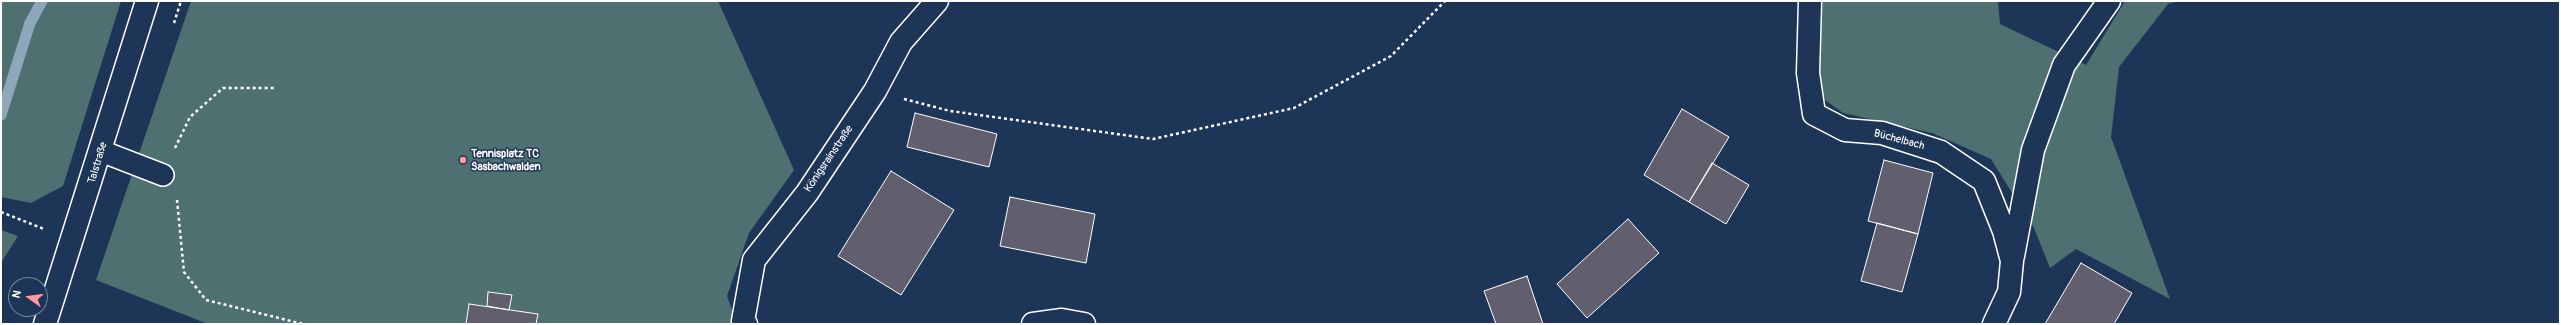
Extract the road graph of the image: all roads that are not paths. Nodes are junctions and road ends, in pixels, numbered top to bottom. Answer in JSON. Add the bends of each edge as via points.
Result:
{"nodes":[{"id":1,"x":147,"y":1,"type":"edge"},
{"id":2,"x":937,"y":1,"type":"edge"},
{"id":3,"x":1810,"y":1,"type":"edge"},
{"id":4,"x":2109,"y":1,"type":"edge"},
{"id":5,"x":101,"y":151,"type":"junction"},
{"id":6,"x":163,"y":174,"type":"road end"},
{"id":7,"x":2012,"y":261,"type":"junction"},
{"id":8,"x":45,"y":324,"type":"edge"},
{"id":9,"x":746,"y":324,"type":"edge"},
{"id":10,"x":1033,"y":324,"type":"edge"},
{"id":11,"x":1084,"y":324,"type":"edge"},
{"id":12,"x":1994,"y":324,"type":"edge"}],
"edges":[{"from":1,"to":5,"type":"street","name":"Talstraße"},
{"from":2,"to":9,"type":"street","name":"Königsrainstraße","via":[[902,42],[875,91],[807,193],[754,260],[743,321]]},
{"from":3,"to":7,"type":"street","name":"Büchelbach","via":[[1808,73],[1814,114],[1845,130],[1882,133],[1941,152],[1984,181],[2004,231]]},
{"from":4,"to":7,"type":"street","name":"Büchelbach","via":[[2064,65],[2033,150]]},
{"from":5,"to":6,"type":"lane"},
{"from":5,"to":8,"type":"street","name":"Talstraße"},
{"from":7,"to":12,"type":"street","name":"Büchelbach","via":[[2009,292]]},
{"from":10,"to":11,"type":"street","via":[[1062,320]]}]}
